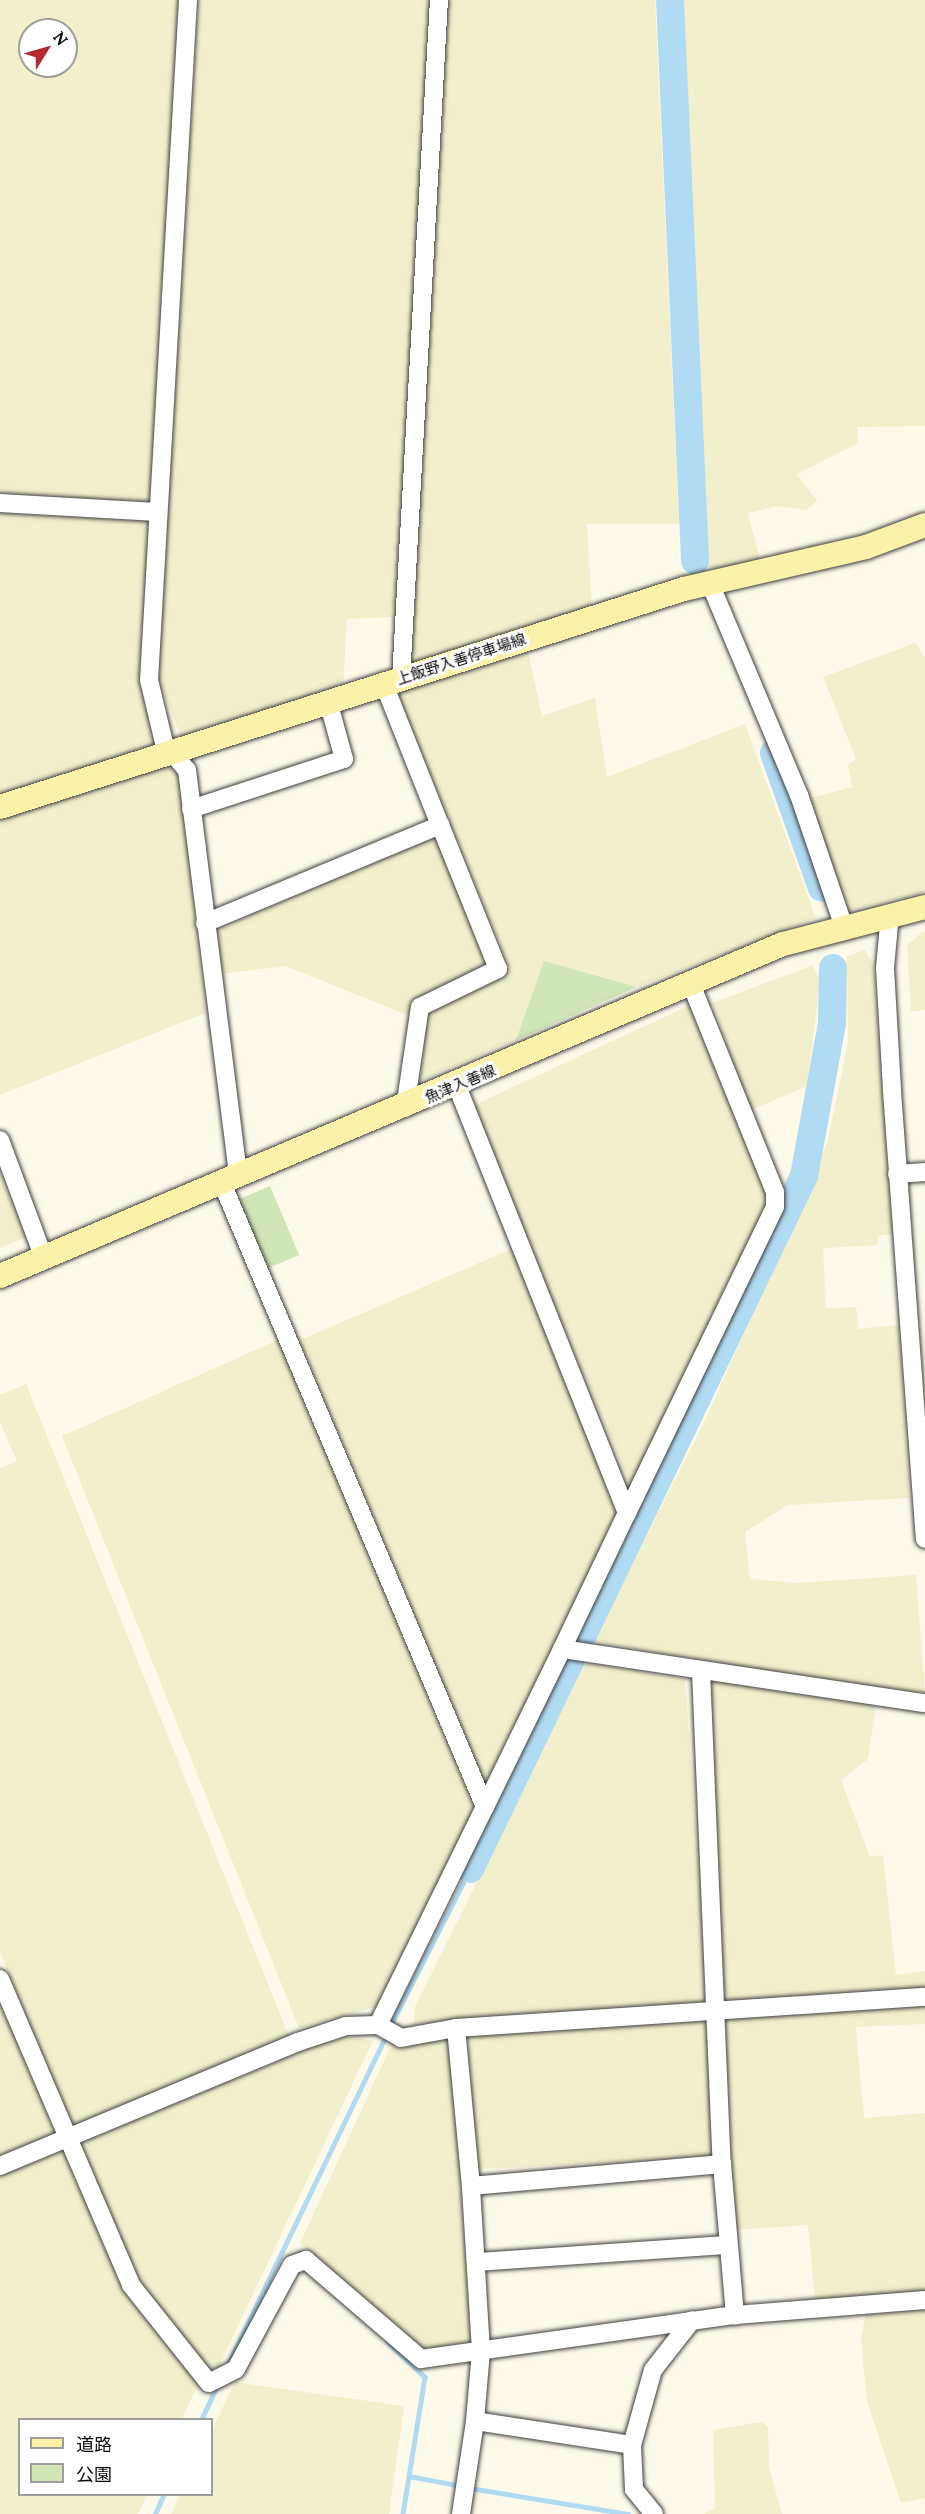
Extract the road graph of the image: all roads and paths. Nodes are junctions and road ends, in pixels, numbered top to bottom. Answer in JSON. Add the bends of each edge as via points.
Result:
{"nodes":[{"id":1,"x":188,"y":0,"type":"edge"},
{"id":2,"x":439,"y":0,"type":"edge"},
{"id":3,"x":0,"y":503,"type":"edge"},
{"id":4,"x":157,"y":512,"type":"junction"},
{"id":5,"x":925,"y":525,"type":"edge"},
{"id":6,"x":708,"y":581,"type":"junction"},
{"id":7,"x":392,"y":682,"type":"junction"},
{"id":8,"x":328,"y":701,"type":"junction"},
{"id":9,"x":176,"y":752,"type":"junction"},
{"id":10,"x":0,"y":807,"type":"edge"},
{"id":11,"x":191,"y":809,"type":"junction"},
{"id":12,"x":440,"y":825,"type":"junction"},
{"id":13,"x":925,"y":907,"type":"edge"},
{"id":14,"x":890,"y":914,"type":"junction"},
{"id":15,"x":205,"y":923,"type":"junction"},
{"id":16,"x":844,"y":927,"type":"junction"},
{"id":17,"x":691,"y":984,"type":"junction"},
{"id":18,"x":457,"y":1086,"type":"junction"},
{"id":19,"x":405,"y":1108,"type":"junction"},
{"id":20,"x":0,"y":1140,"type":"edge"},
{"id":21,"x":925,"y":1172,"type":"edge"},
{"id":22,"x":897,"y":1174,"type":"junction"},
{"id":23,"x":230,"y":1179,"type":"junction"},
{"id":24,"x":44,"y":1258,"type":"junction"},
{"id":25,"x":0,"y":1276,"type":"edge"},
{"id":26,"x":916,"y":1318,"type":"edge"},
{"id":27,"x":921,"y":1437,"type":"edge"},
{"id":28,"x":627,"y":1513,"type":"junction"},
{"id":29,"x":925,"y":1539,"type":"edge"},
{"id":30,"x":562,"y":1649,"type":"junction"},
{"id":31,"x":701,"y":1671,"type":"junction"},
{"id":32,"x":925,"y":1703,"type":"edge"},
{"id":33,"x":485,"y":1807,"type":"junction"},
{"id":34,"x":0,"y":1979,"type":"edge"},
{"id":35,"x":925,"y":1997,"type":"edge"},
{"id":36,"x":715,"y":2011,"type":"junction"},
{"id":37,"x":378,"y":2025,"type":"junction"},
{"id":38,"x":456,"y":2028,"type":"junction"},
{"id":39,"x":66,"y":2139,"type":"junction"},
{"id":40,"x":722,"y":2164,"type":"junction"},
{"id":41,"x":0,"y":2166,"type":"edge"},
{"id":42,"x":471,"y":2186,"type":"junction"},
{"id":43,"x":727,"y":2245,"type":"junction"},
{"id":44,"x":477,"y":2262,"type":"junction"},
{"id":45,"x":925,"y":2300,"type":"edge"},
{"id":46,"x":735,"y":2315,"type":"junction"},
{"id":47,"x":692,"y":2320,"type":"junction"},
{"id":48,"x":481,"y":2351,"type":"junction"},
{"id":49,"x":475,"y":2421,"type":"junction"},
{"id":50,"x":632,"y":2445,"type":"junction"},
{"id":51,"x":461,"y":2514,"type":"edge"},
{"id":52,"x":654,"y":2514,"type":"edge"}],
"edges":[{"from":1,"to":4,"type":"street"},
{"from":2,"to":7,"type":"street"},
{"from":3,"to":4,"type":"street"},
{"from":4,"to":9,"type":"street","via":[[149,680],[164,743]]},
{"from":5,"to":6,"type":"main road","name":"上飯野入善停車場線","via":[[866,547]]},
{"from":6,"to":7,"type":"main road","name":"上飯野入善停車場線"},
{"from":6,"to":16,"type":"street","via":[[800,795]]},
{"from":7,"to":8,"type":"main road","name":"上飯野入善停車場線"},
{"from":7,"to":12,"type":"street"},
{"from":8,"to":9,"type":"main road","name":"上飯野入善停車場線"},
{"from":8,"to":11,"type":"street","via":[[344,759]]},
{"from":9,"to":10,"type":"main road","name":"上飯野入善停車場線"},
{"from":9,"to":11,"type":"street","via":[[187,770]]},
{"from":11,"to":15,"type":"street"},
{"from":12,"to":15,"type":"street"},
{"from":12,"to":19,"type":"street","via":[[498,969],[420,1007]]},
{"from":13,"to":14,"type":"main road","name":"魚津入善線"},
{"from":14,"to":16,"type":"main road","name":"魚津入善線"},
{"from":14,"to":22,"type":"street","via":[[885,968]]},
{"from":15,"to":23,"type":"street"},
{"from":16,"to":17,"type":"main road","name":"魚津入善線","via":[[783,944]]},
{"from":17,"to":18,"type":"main road","name":"魚津入善線"},
{"from":17,"to":28,"type":"street","via":[[775,1192],[775,1207]]},
{"from":18,"to":19,"type":"main road","name":"魚津入善線"},
{"from":18,"to":28,"type":"street"},
{"from":19,"to":23,"type":"main road","name":"魚津入善線"},
{"from":20,"to":24,"type":"street"},
{"from":21,"to":22,"type":"street"},
{"from":22,"to":26,"type":"street"},
{"from":23,"to":24,"type":"main road","name":"魚津入善線"},
{"from":23,"to":33,"type":"street"},
{"from":24,"to":25,"type":"main road","name":"魚津入善線"},
{"from":26,"to":27,"type":"street"},
{"from":27,"to":29,"type":"street"},
{"from":28,"to":30,"type":"street"},
{"from":30,"to":31,"type":"street"},
{"from":30,"to":33,"type":"street"},
{"from":31,"to":32,"type":"street"},
{"from":31,"to":36,"type":"street"},
{"from":33,"to":37,"type":"street"},
{"from":34,"to":39,"type":"street"},
{"from":35,"to":36,"type":"street"},
{"from":36,"to":38,"type":"street"},
{"from":36,"to":40,"type":"street"},
{"from":37,"to":38,"type":"street","via":[[401,2038]]},
{"from":37,"to":39,"type":"street","via":[[346,2026],[298,2042]]},
{"from":38,"to":42,"type":"street"},
{"from":39,"to":41,"type":"street"},
{"from":39,"to":48,"type":"street","via":[[131,2285],[209,2383],[236,2369],[292,2265],[306,2260],[421,2359]]},
{"from":40,"to":42,"type":"street"},
{"from":40,"to":43,"type":"street"},
{"from":42,"to":44,"type":"street"},
{"from":43,"to":44,"type":"street"},
{"from":43,"to":46,"type":"street"},
{"from":44,"to":48,"type":"street"},
{"from":45,"to":46,"type":"street"},
{"from":46,"to":47,"type":"street"},
{"from":47,"to":48,"type":"street"},
{"from":47,"to":50,"type":"street","via":[[653,2370]]},
{"from":48,"to":49,"type":"street"},
{"from":49,"to":50,"type":"street"},
{"from":49,"to":51,"type":"street"},
{"from":50,"to":52,"type":"street","via":[[634,2489]]}]}
